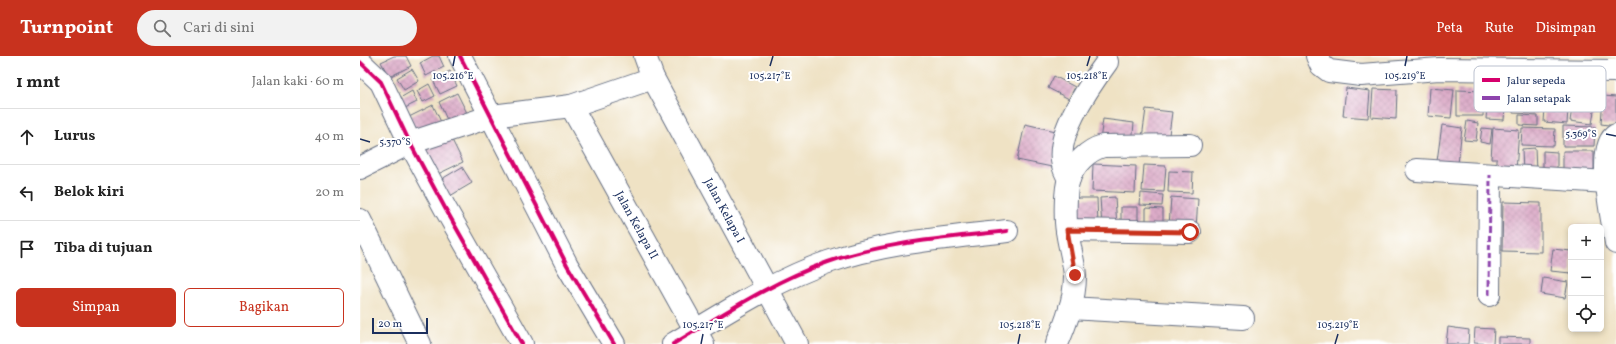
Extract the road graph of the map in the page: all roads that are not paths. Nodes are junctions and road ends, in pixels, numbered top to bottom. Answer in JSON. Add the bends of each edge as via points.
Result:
{"nodes":[{"id":1,"x":460,"y":56,"type":"edge"},
{"id":2,"x":645,"y":56,"type":"edge"},
{"id":3,"x":1317,"y":56,"type":"edge"},
{"id":4,"x":360,"y":62,"type":"edge"},
{"id":5,"x":1107,"y":62,"type":"dead end"},
{"id":6,"x":1439,"y":62,"type":"edge"},
{"id":7,"x":1518,"y":66,"type":"edge"},
{"id":8,"x":1606,"y":70,"type":"edge"},
{"id":9,"x":1616,"y":71,"type":"edge"},
{"id":10,"x":653,"y":78,"type":"junction"},
{"id":11,"x":571,"y":106,"type":"junction"},
{"id":12,"x":492,"y":116,"type":"junction"},
{"id":13,"x":1614,"y":137,"type":"edge"},
{"id":14,"x":410,"y":143,"type":"junction"},
{"id":15,"x":1190,"y":145,"type":"dead end"},
{"id":16,"x":360,"y":168,"type":"edge"},
{"id":17,"x":1417,"y":170,"type":"dead end"},
{"id":18,"x":1490,"y":175,"type":"junction"},
{"id":19,"x":1069,"y":179,"type":"junction"},
{"id":20,"x":1607,"y":182,"type":"junction"},
{"id":21,"x":360,"y":220,"type":"edge"},
{"id":22,"x":1067,"y":230,"type":"junction"},
{"id":23,"x":1007,"y":231,"type":"dead end"},
{"id":24,"x":1190,"y":232,"type":"dead end"},
{"id":25,"x":1616,"y":243,"type":"edge"},
{"id":26,"x":767,"y":289,"type":"junction"},
{"id":27,"x":1489,"y":295,"type":"dead end"},
{"id":28,"x":1070,"y":308,"type":"junction"},
{"id":29,"x":1243,"y":318,"type":"dead end"},
{"id":30,"x":699,"y":337,"type":"edge"},
{"id":31,"x":420,"y":344,"type":"edge"},
{"id":32,"x":522,"y":344,"type":"edge"},
{"id":33,"x":614,"y":344,"type":"edge"},
{"id":34,"x":673,"y":344,"type":"edge"},
{"id":35,"x":797,"y":344,"type":"edge"},
{"id":36,"x":1057,"y":344,"type":"edge"}],
"edges":[{"from":1,"to":12,"type":"street"},
{"from":2,"to":10,"type":"street","name":"Jalan Kelapa I"},
{"from":3,"to":6,"type":"street","via":[[1321,65],[1329,71],[1361,75]]},
{"from":4,"to":14,"type":"street","via":[[381,82]]},
{"from":5,"to":19,"type":"street","via":[[1088,88],[1065,136],[1062,164]]},
{"from":6,"to":7,"type":"street"},
{"from":8,"to":9,"type":"street"},
{"from":10,"to":11,"type":"street"},
{"from":10,"to":26,"type":"street","name":"Jalan Kelapa I"},
{"from":11,"to":12,"type":"street"},
{"from":11,"to":30,"type":"street","name":"Jalan Kelapa II"},
{"from":12,"to":14,"type":"street"},
{"from":12,"to":33,"type":"street","via":[[567,265]]},
{"from":13,"to":20,"type":"street","via":[[1607,149]]},
{"from":14,"to":16,"type":"street"},
{"from":14,"to":32,"type":"street"},
{"from":15,"to":19,"type":"street","via":[[1095,148],[1086,154]]},
{"from":17,"to":18,"type":"street"},
{"from":18,"to":20,"type":"street"},
{"from":18,"to":27,"type":"street"},
{"from":19,"to":22,"type":"street"},
{"from":20,"to":25,"type":"street"},
{"from":21,"to":31,"type":"street"},
{"from":22,"to":24,"type":"street"},
{"from":22,"to":28,"type":"street","via":[[1075,275]]},
{"from":23,"to":26,"type":"street","via":[[900,243],[828,262]]},
{"from":26,"to":30,"type":"street"},
{"from":26,"to":35,"type":"street","name":"Jalan Kelapa I"},
{"from":28,"to":29,"type":"street"},
{"from":28,"to":36,"type":"street"},
{"from":30,"to":34,"type":"street"}]}
